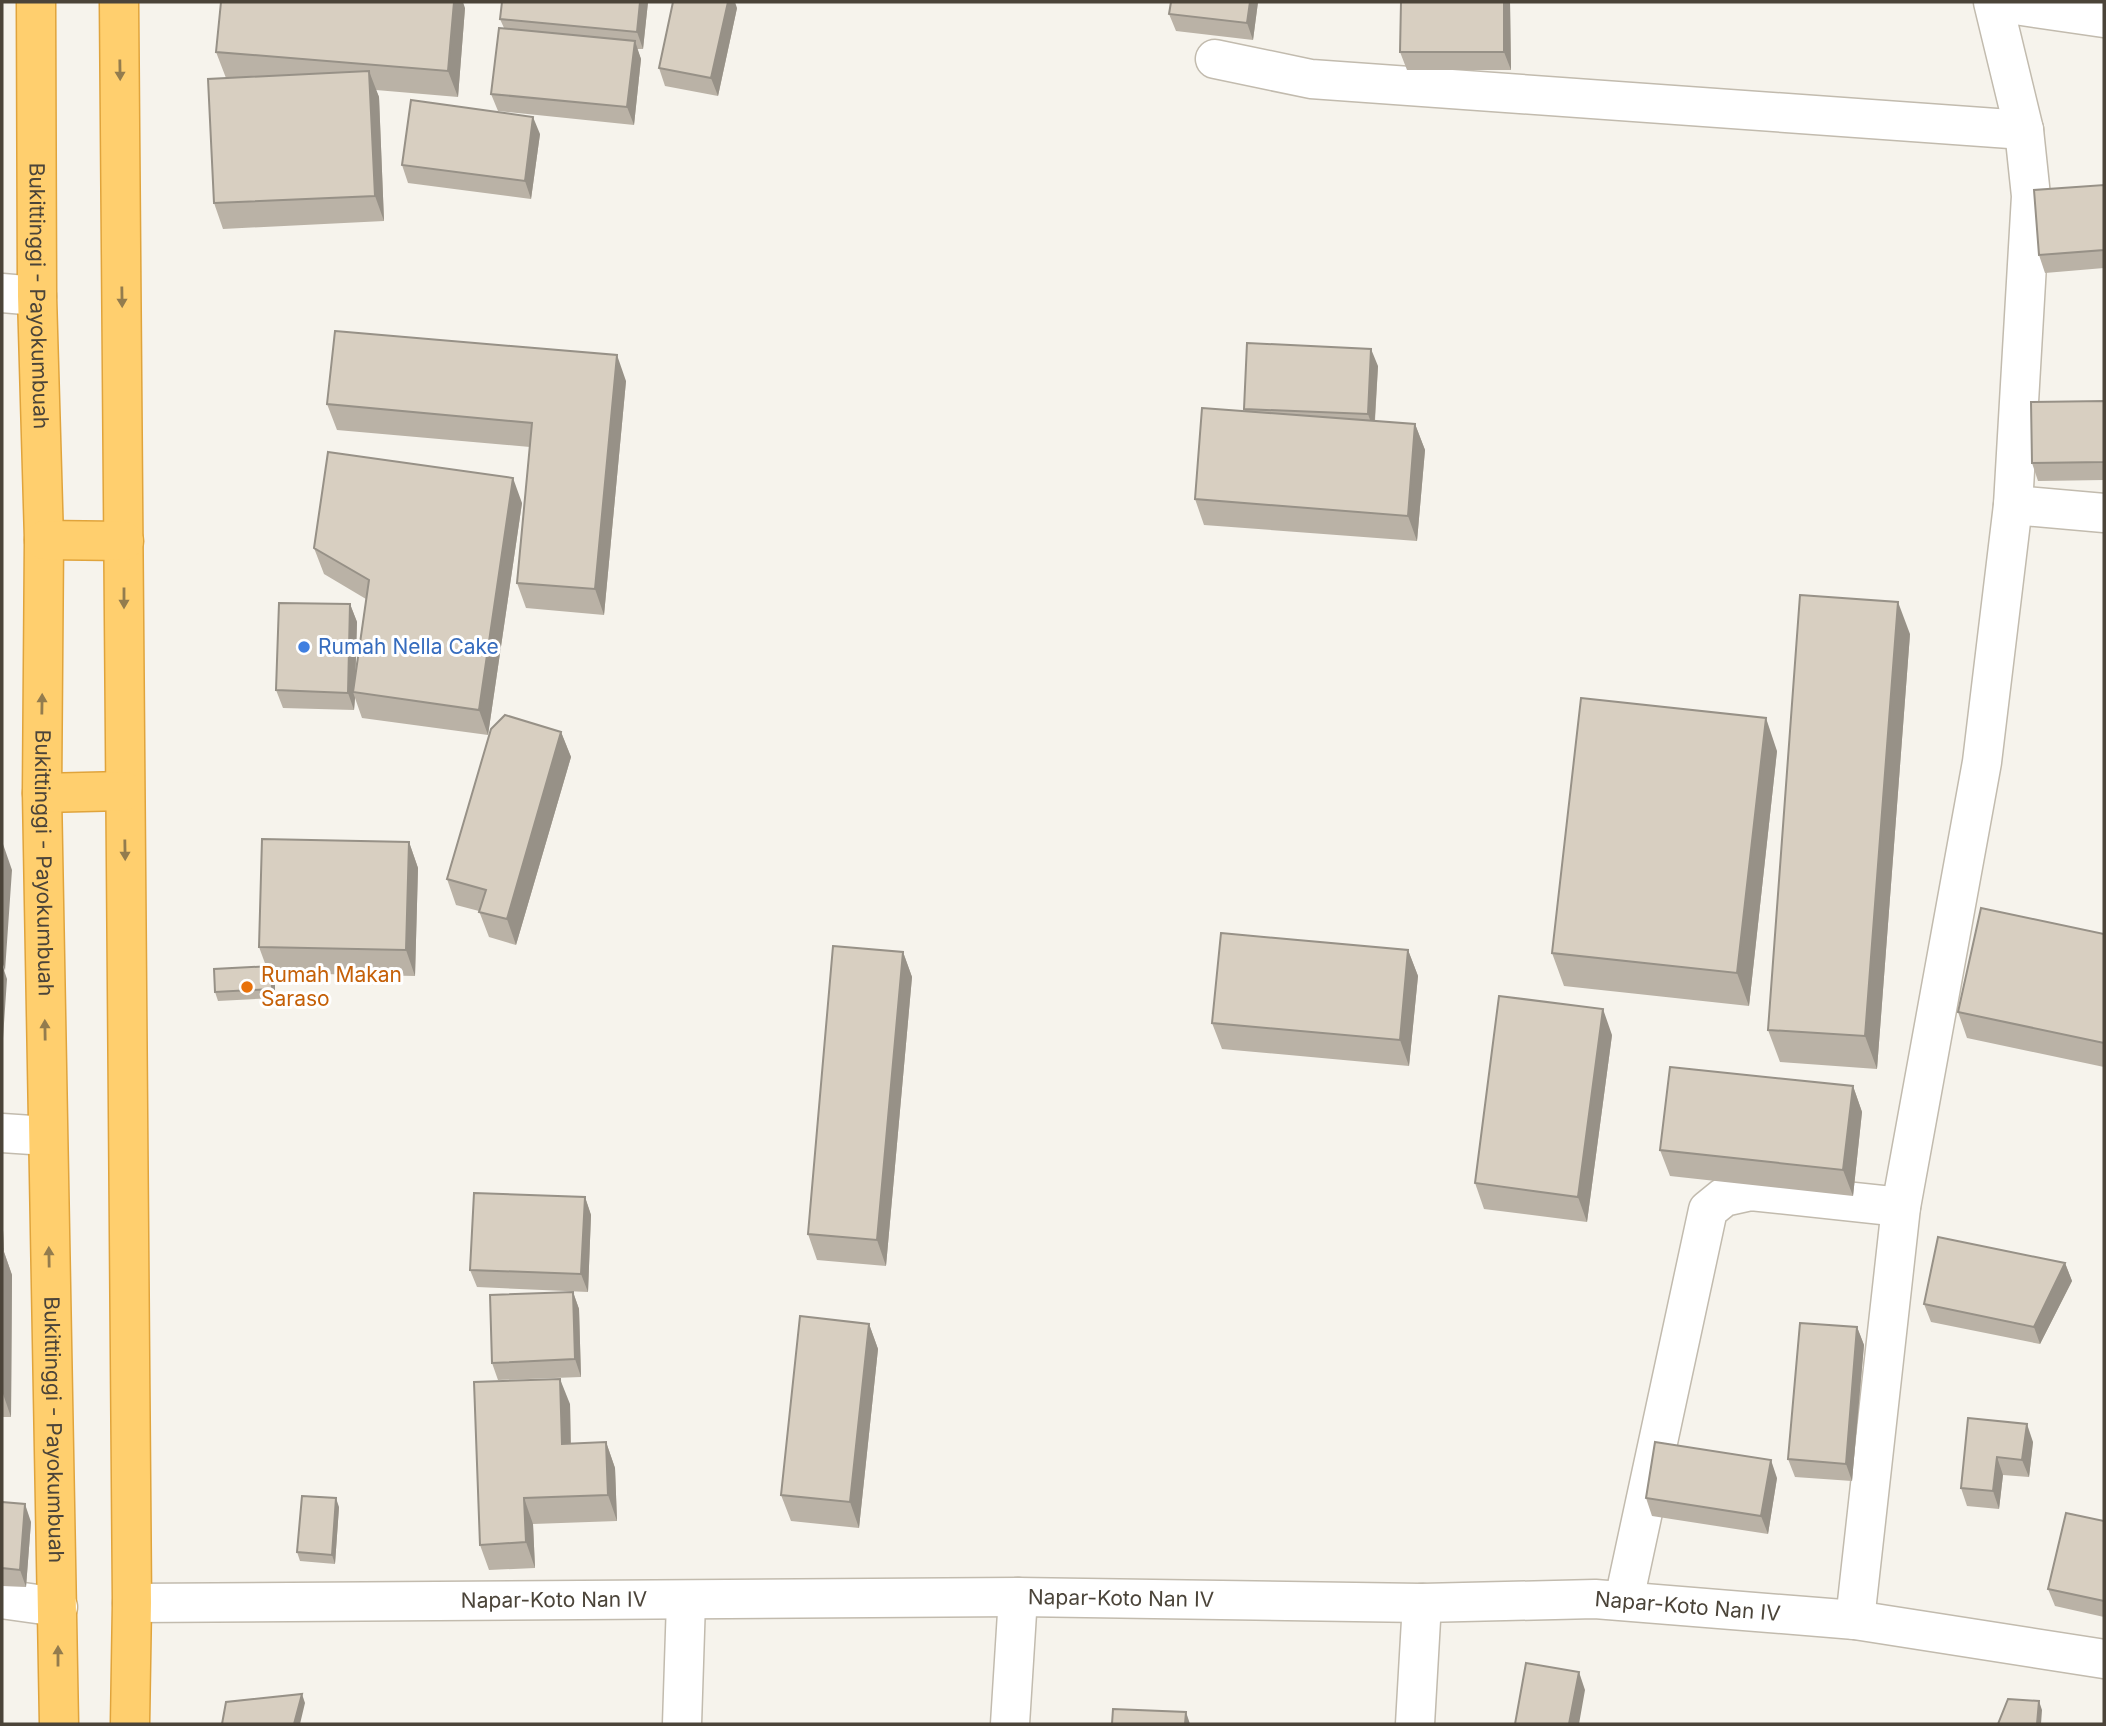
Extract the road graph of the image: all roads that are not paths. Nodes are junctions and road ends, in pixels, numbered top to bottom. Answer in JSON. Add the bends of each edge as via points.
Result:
{"nodes":[{"id":1,"x":36,"y":2,"type":"edge"},
{"id":2,"x":119,"y":2,"type":"edge"},
{"id":3,"x":1994,"y":2,"type":"edge"},
{"id":4,"x":2104,"y":18,"type":"edge"},
{"id":5,"x":1215,"y":59,"type":"dead end"},
{"id":6,"x":2024,"y":130,"type":"junction"},
{"id":7,"x":19,"y":295,"type":"edge"},
{"id":8,"x":2013,"y":505,"type":"junction"},
{"id":9,"x":2104,"y":513,"type":"edge"},
{"id":10,"x":44,"y":540,"type":"junction"},
{"id":11,"x":124,"y":541,"type":"junction"},
{"id":12,"x":124,"y":791,"type":"junction"},
{"id":13,"x":42,"y":793,"type":"junction"},
{"id":14,"x":2,"y":1133,"type":"edge"},
{"id":15,"x":47,"y":1136,"type":"junction"},
{"id":16,"x":1901,"y":1207,"type":"junction"},
{"id":17,"x":1018,"y":1597,"type":"junction"},
{"id":18,"x":2,"y":1599,"type":"edge"},
{"id":19,"x":1624,"y":1600,"type":"junction"},
{"id":20,"x":686,"y":1601,"type":"junction"},
{"id":21,"x":132,"y":1603,"type":"junction"},
{"id":22,"x":1422,"y":1603,"type":"junction"},
{"id":23,"x":58,"y":1606,"type":"junction"},
{"id":24,"x":1855,"y":1619,"type":"junction"},
{"id":25,"x":2104,"y":1659,"type":"edge"},
{"id":26,"x":59,"y":1724,"type":"edge"},
{"id":27,"x":130,"y":1724,"type":"edge"},
{"id":28,"x":682,"y":1724,"type":"edge"},
{"id":29,"x":1010,"y":1724,"type":"edge"},
{"id":30,"x":1415,"y":1724,"type":"edge"}],
"edges":[{"from":1,"to":7,"type":"highway","name":"Bukittinggi - Payokumbuah"},
{"from":2,"to":11,"type":"highway","one_way":true},
{"from":3,"to":4,"type":"street"},
{"from":3,"to":6,"type":"street"},
{"from":5,"to":6,"type":"street","via":[[1311,79]]},
{"from":6,"to":8,"type":"street","via":[[2031,196]]},
{"from":7,"to":10,"type":"highway","name":"Bukittinggi - Payokumbuah"},
{"from":8,"to":9,"type":"street"},
{"from":8,"to":16,"type":"street","via":[[1982,762]]},
{"from":10,"to":11,"type":"highway"},
{"from":13,"to":10,"type":"highway","name":"Bukittinggi - Payokumbuah","one_way":true},
{"from":11,"to":12,"type":"highway","one_way":true},
{"from":12,"to":13,"type":"highway"},
{"from":12,"to":21,"type":"highway","one_way":true},
{"from":15,"to":13,"type":"highway","name":"Bukittinggi - Payokumbuah","one_way":true},
{"from":14,"to":15,"type":"street"},
{"from":23,"to":15,"type":"highway","name":"Bukittinggi - Payokumbuah","one_way":true},
{"from":16,"to":19,"type":"street","via":[[1751,1191],[1724,1197],[1708,1210]]},
{"from":16,"to":24,"type":"street"},
{"from":17,"to":20,"type":"street","name":"Napar-Koto Nan IV"},
{"from":17,"to":22,"type":"street","name":"Napar-Koto Nan IV"},
{"from":17,"to":29,"type":"street"},
{"from":18,"to":23,"type":"street"},
{"from":19,"to":22,"type":"street","name":"Napar-Koto Nan IV"},
{"from":19,"to":24,"type":"street","name":"Napar-Koto Nan IV"},
{"from":20,"to":21,"type":"street","name":"Napar-Koto Nan IV"},
{"from":20,"to":28,"type":"street"},
{"from":21,"to":27,"type":"highway"},
{"from":22,"to":30,"type":"street"},
{"from":26,"to":23,"type":"highway","name":"Bukittinggi - Payokumbuah","one_way":true},
{"from":24,"to":25,"type":"street","name":"Napar-Koto Nan IV"}]}
